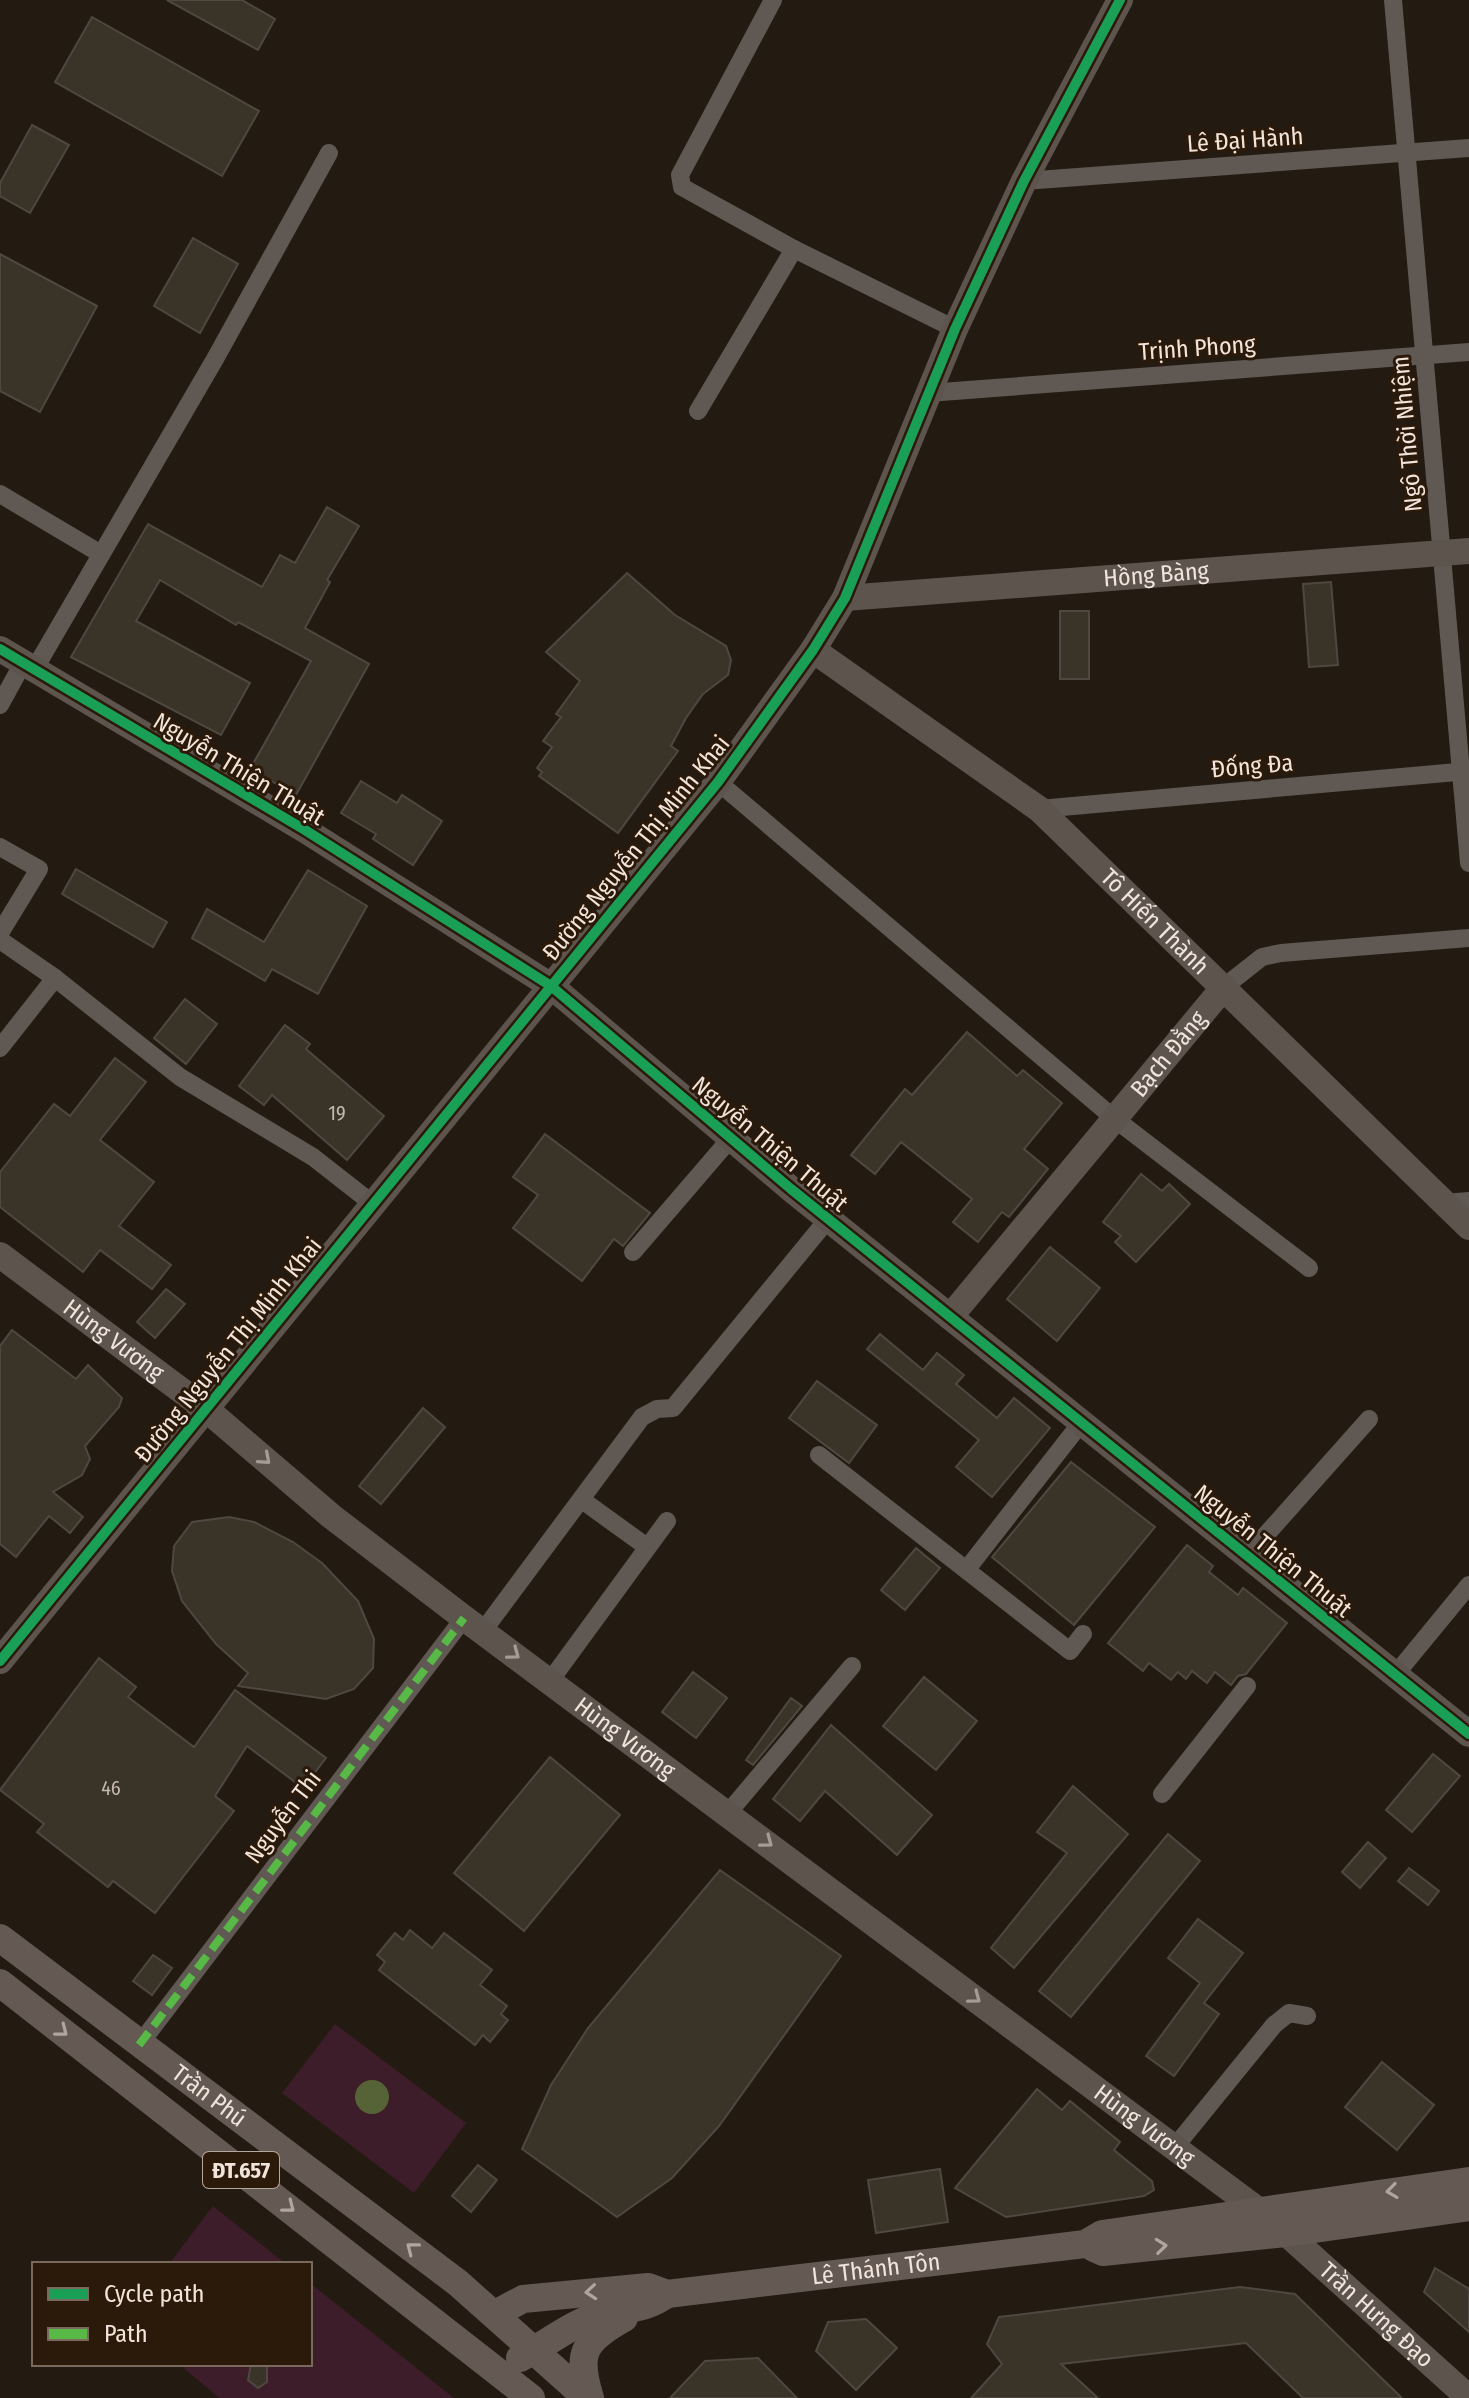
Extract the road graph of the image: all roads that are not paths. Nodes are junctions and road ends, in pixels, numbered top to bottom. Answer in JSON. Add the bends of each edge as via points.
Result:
{"nodes":[{"id":1,"x":773,"y":0,"type":"edge"},
{"id":2,"x":1120,"y":0,"type":"edge"},
{"id":3,"x":1393,"y":0,"type":"edge"},
{"id":4,"x":1469,"y":148,"type":"edge"},
{"id":5,"x":329,"y":153,"type":"dead end"},
{"id":6,"x":1406,"y":153,"type":"junction"},
{"id":7,"x":1024,"y":181,"type":"junction"},
{"id":8,"x":794,"y":249,"type":"junction"},
{"id":9,"x":955,"y":329,"type":"junction"},
{"id":10,"x":1469,"y":352,"type":"edge"},
{"id":11,"x":1424,"y":355,"type":"junction"},
{"id":12,"x":928,"y":393,"type":"junction"},
{"id":13,"x":698,"y":411,"type":"dead end"},
{"id":14,"x":0,"y":494,"type":"edge"},
{"id":15,"x":1469,"y":551,"type":"edge"},
{"id":16,"x":1442,"y":553,"type":"junction"},
{"id":17,"x":101,"y":554,"type":"junction"},
{"id":18,"x":845,"y":598,"type":"junction"},
{"id":19,"x":0,"y":649,"type":"edge"},
{"id":20,"x":813,"y":650,"type":"junction"},
{"id":21,"x":29,"y":666,"type":"junction"},
{"id":22,"x":0,"y":705,"type":"edge"},
{"id":23,"x":1465,"y":772,"type":"edge"},
{"id":24,"x":718,"y":782,"type":"junction"},
{"id":25,"x":1039,"y":809,"type":"junction"},
{"id":26,"x":0,"y":847,"type":"edge"},
{"id":27,"x":1469,"y":863,"type":"edge"},
{"id":28,"x":0,"y":933,"type":"edge"},
{"id":29,"x":1469,"y":938,"type":"edge"},
{"id":30,"x":0,"y":940,"type":"edge"},
{"id":31,"x":55,"y":978,"type":"junction"},
{"id":32,"x":551,"y":986,"type":"junction"},
{"id":33,"x":1224,"y":987,"type":"junction"},
{"id":34,"x":0,"y":1048,"type":"edge"},
{"id":35,"x":1115,"y":1119,"type":"junction"},
{"id":36,"x":731,"y":1138,"type":"junction"},
{"id":37,"x":1457,"y":1202,"type":"edge"},
{"id":38,"x":373,"y":1204,"type":"junction"},
{"id":39,"x":828,"y":1219,"type":"junction"},
{"id":40,"x":1469,"y":1227,"type":"edge"},
{"id":41,"x":633,"y":1252,"type":"dead end"},
{"id":42,"x":0,"y":1255,"type":"edge"},
{"id":43,"x":1309,"y":1268,"type":"dead end"},
{"id":44,"x":950,"y":1317,"type":"junction"},
{"id":45,"x":206,"y":1409,"type":"junction"},
{"id":46,"x":1369,"y":1419,"type":"dead end"},
{"id":47,"x":1081,"y":1423,"type":"junction"},
{"id":48,"x":819,"y":1455,"type":"dead end"},
{"id":49,"x":582,"y":1500,"type":"junction"},
{"id":50,"x":667,"y":1521,"type":"dead end"},
{"id":51,"x":647,"y":1547,"type":"junction"},
{"id":52,"x":1247,"y":1556,"type":"junction"},
{"id":53,"x":967,"y":1569,"type":"junction"},
{"id":54,"x":1469,"y":1585,"type":"edge"},
{"id":55,"x":474,"y":1624,"type":"junction"},
{"id":56,"x":1083,"y":1634,"type":"dead end"},
{"id":57,"x":0,"y":1661,"type":"edge"},
{"id":58,"x":852,"y":1666,"type":"dead end"},
{"id":59,"x":1395,"y":1675,"type":"junction"},
{"id":60,"x":550,"y":1681,"type":"junction"},
{"id":61,"x":1247,"y":1686,"type":"dead end"},
{"id":62,"x":1469,"y":1734,"type":"edge"},
{"id":63,"x":1162,"y":1794,"type":"dead end"},
{"id":64,"x":728,"y":1813,"type":"junction"},
{"id":65,"x":0,"y":1938,"type":"edge"},
{"id":66,"x":0,"y":1983,"type":"edge"},
{"id":67,"x":1307,"y":2016,"type":"dead end"},
{"id":68,"x":139,"y":2045,"type":"junction"},
{"id":69,"x":1174,"y":2148,"type":"junction"},
{"id":70,"x":1469,"y":2181,"type":"edge"},
{"id":71,"x":1469,"y":2207,"type":"edge"},
{"id":72,"x":1258,"y":2210,"type":"junction"},
{"id":73,"x":1286,"y":2233,"type":"junction"},
{"id":74,"x":1085,"y":2244,"type":"junction"},
{"id":75,"x":458,"y":2283,"type":"junction"},
{"id":76,"x":667,"y":2294,"type":"junction"},
{"id":77,"x":523,"y":2299,"type":"junction"},
{"id":78,"x":639,"y":2309,"type":"junction"},
{"id":79,"x":495,"y":2314,"type":"junction"},
{"id":80,"x":534,"y":2350,"type":"junction"},
{"id":81,"x":485,"y":2360,"type":"junction"},
{"id":82,"x":531,"y":2398,"type":"edge"},
{"id":83,"x":588,"y":2398,"type":"edge"},
{"id":84,"x":1469,"y":2398,"type":"edge"}],
"edges":[{"from":1,"to":8,"type":"street","via":[[679,181]]},
{"from":2,"to":7,"type":"street","name":"Đường Nguyễn Thị Minh Khai"},
{"from":3,"to":6,"type":"street","name":"Ngô Thời Nhiệm"},
{"from":4,"to":6,"type":"street","name":"Lê Đại Hành"},
{"from":5,"to":17,"type":"street"},
{"from":6,"to":7,"type":"street","name":"Lê Đại Hành"},
{"from":6,"to":11,"type":"street","name":"Ngô Thời Nhiệm"},
{"from":7,"to":9,"type":"street","name":"Đường Nguyễn Thị Minh Khai"},
{"from":8,"to":9,"type":"street"},
{"from":8,"to":13,"type":"street"},
{"from":9,"to":12,"type":"street","name":"Đường Nguyễn Thị Minh Khai"},
{"from":10,"to":11,"type":"street","name":"Trịnh Phong"},
{"from":11,"to":12,"type":"street","name":"Trịnh Phong"},
{"from":11,"to":16,"type":"street","name":"Ngô Thời Nhiệm"},
{"from":12,"to":18,"type":"street","name":"Đường Nguyễn Thị Minh Khai"},
{"from":14,"to":17,"type":"street"},
{"from":15,"to":16,"type":"street","name":"Hồng Bàng"},
{"from":16,"to":18,"type":"street","name":"Hồng Bàng"},
{"from":16,"to":23,"type":"street","name":"Ngô Thời Nhiệm"},
{"from":17,"to":21,"type":"street"},
{"from":18,"to":20,"type":"street","name":"Đường Nguyễn Thị Minh Khai"},
{"from":19,"to":21,"type":"street","name":"Nguyễn Thiện Thuật"},
{"from":20,"to":24,"type":"street","name":"Đường Nguyễn Thị Minh Khai"},
{"from":20,"to":25,"type":"street","name":"Tô Hiến Thành"},
{"from":21,"to":22,"type":"street"},
{"from":21,"to":32,"type":"street","name":"Nguyễn Thiện Thuật","via":[[305,830]]},
{"from":23,"to":25,"type":"street","name":"Đống Đa"},
{"from":23,"to":27,"type":"street","name":"Ngô Thời Nhiệm"},
{"from":24,"to":32,"type":"street","name":"Đường Nguyễn Thị Minh Khai"},
{"from":24,"to":35,"type":"street"},
{"from":25,"to":33,"type":"street","name":"Tô Hiến Thành"},
{"from":26,"to":28,"type":"street","via":[[39,869]]},
{"from":29,"to":33,"type":"street","name":"Bạch Đằng","via":[[1281,953],[1262,957]]},
{"from":30,"to":31,"type":"street"},
{"from":31,"to":34,"type":"street"},
{"from":31,"to":38,"type":"street","via":[[180,1077],[313,1157]]},
{"from":32,"to":36,"type":"street","name":"Nguyễn Thiện Thuật"},
{"from":32,"to":38,"type":"street","name":"Đường Nguyễn Thị Minh Khai"},
{"from":33,"to":35,"type":"street","name":"Bạch Đằng"},
{"from":33,"to":37,"type":"street","name":"Tô Hiến Thành"},
{"from":35,"to":43,"type":"street"},
{"from":35,"to":44,"type":"street","name":"Bạch Đằng"},
{"from":36,"to":39,"type":"street","name":"Nguyễn Thiện Thuật"},
{"from":36,"to":41,"type":"street"},
{"from":37,"to":40,"type":"street","name":"Tô Hiến Thành"},
{"from":38,"to":45,"type":"street","name":"Đường Nguyễn Thị Minh Khai"},
{"from":39,"to":44,"type":"street","name":"Nguyễn Thiện Thuật"},
{"from":39,"to":49,"type":"street","name":"Nguyễn Thi","via":[[673,1408],[642,1417]]},
{"from":42,"to":45,"type":"street","name":"Hùng Vương"},
{"from":44,"to":47,"type":"street","name":"Nguyễn Thiện Thuật"},
{"from":45,"to":55,"type":"street","name":"Hùng Vương","one_way":true,"via":[[331,1516]]},
{"from":45,"to":57,"type":"street","name":"Đường Nguyễn Thị Minh Khai"},
{"from":46,"to":52,"type":"street"},
{"from":47,"to":52,"type":"street","name":"Nguyễn Thiện Thuật"},
{"from":47,"to":53,"type":"street"},
{"from":48,"to":53,"type":"street"},
{"from":49,"to":51,"type":"street"},
{"from":49,"to":55,"type":"street","name":"Nguyễn Thi"},
{"from":50,"to":51,"type":"street"},
{"from":51,"to":60,"type":"street"},
{"from":52,"to":59,"type":"street","name":"Nguyễn Thiện Thuật"},
{"from":53,"to":56,"type":"street","via":[[1070,1651]]},
{"from":54,"to":59,"type":"street"},
{"from":55,"to":60,"type":"street","name":"Hùng Vương","one_way":true},
{"from":55,"to":68,"type":"street","name":"Nguyễn Thi"},
{"from":58,"to":64,"type":"street"},
{"from":59,"to":62,"type":"street","name":"Nguyễn Thiện Thuật"},
{"from":60,"to":64,"type":"street","name":"Hùng Vương"},
{"from":61,"to":63,"type":"street"},
{"from":64,"to":69,"type":"street","name":"Hùng Vương","one_way":true},
{"from":65,"to":68,"type":"main road","name":"Trần Phú","number":"ĐT.657"},
{"from":66,"to":81,"type":"main road","name":"Trần Phú","number":"ĐT.657","one_way":true},
{"from":67,"to":69,"type":"street","via":[[1289,2013],[1274,2025]]},
{"from":75,"to":68,"type":"main road","name":"Trần Phú","number":"ĐT.657","one_way":true},
{"from":69,"to":72,"type":"street","name":"Hùng Vương"},
{"from":70,"to":72,"type":"main road","name":"Lê Thánh Tôn","one_way":true},
{"from":71,"to":73,"type":"main road","name":"Lê Thánh Tôn"},
{"from":72,"to":73,"type":"main road"},
{"from":72,"to":74,"type":"main road","name":"Lê Thánh Tôn","via":[[1102,2234]]},
{"from":74,"to":73,"type":"main road","name":"Lê Thánh Tôn","one_way":true,"via":[[1103,2252]]},
{"from":73,"to":84,"type":"street","name":"Trần Hưng Đạo"},
{"from":74,"to":76,"type":"main road","name":"Lê Thánh Tôn"},
{"from":75,"to":77,"type":"main road","via":[[482,2294]]},
{"from":75,"to":79,"type":"main road","name":"Trần Phú","number":"ĐT.657"},
{"from":76,"to":77,"type":"main road","name":"Lê Thánh Tôn","one_way":true,"via":[[648,2287]]},
{"from":76,"to":78,"type":"main road","name":"Lê Thánh Tôn"},
{"from":77,"to":79,"type":"main road","name":"Lê Thánh Tôn"},
{"from":78,"to":80,"type":"main road","name":"Lê Thánh Tôn","via":[[603,2314]]},
{"from":78,"to":83,"type":"main road","via":[[586,2347],[581,2362]]},
{"from":79,"to":80,"type":"main road","name":"Trần Phú","number":"ĐT.657"},
{"from":79,"to":81,"type":"main road","via":[[477,2339]]},
{"from":80,"to":81,"type":"main road","via":[[497,2366]]},
{"from":80,"to":83,"type":"main road","name":"Trần Phú","number":"ĐT.657"},
{"from":81,"to":82,"type":"main road","name":"Trần Phú","number":"ĐT.657"}]}
